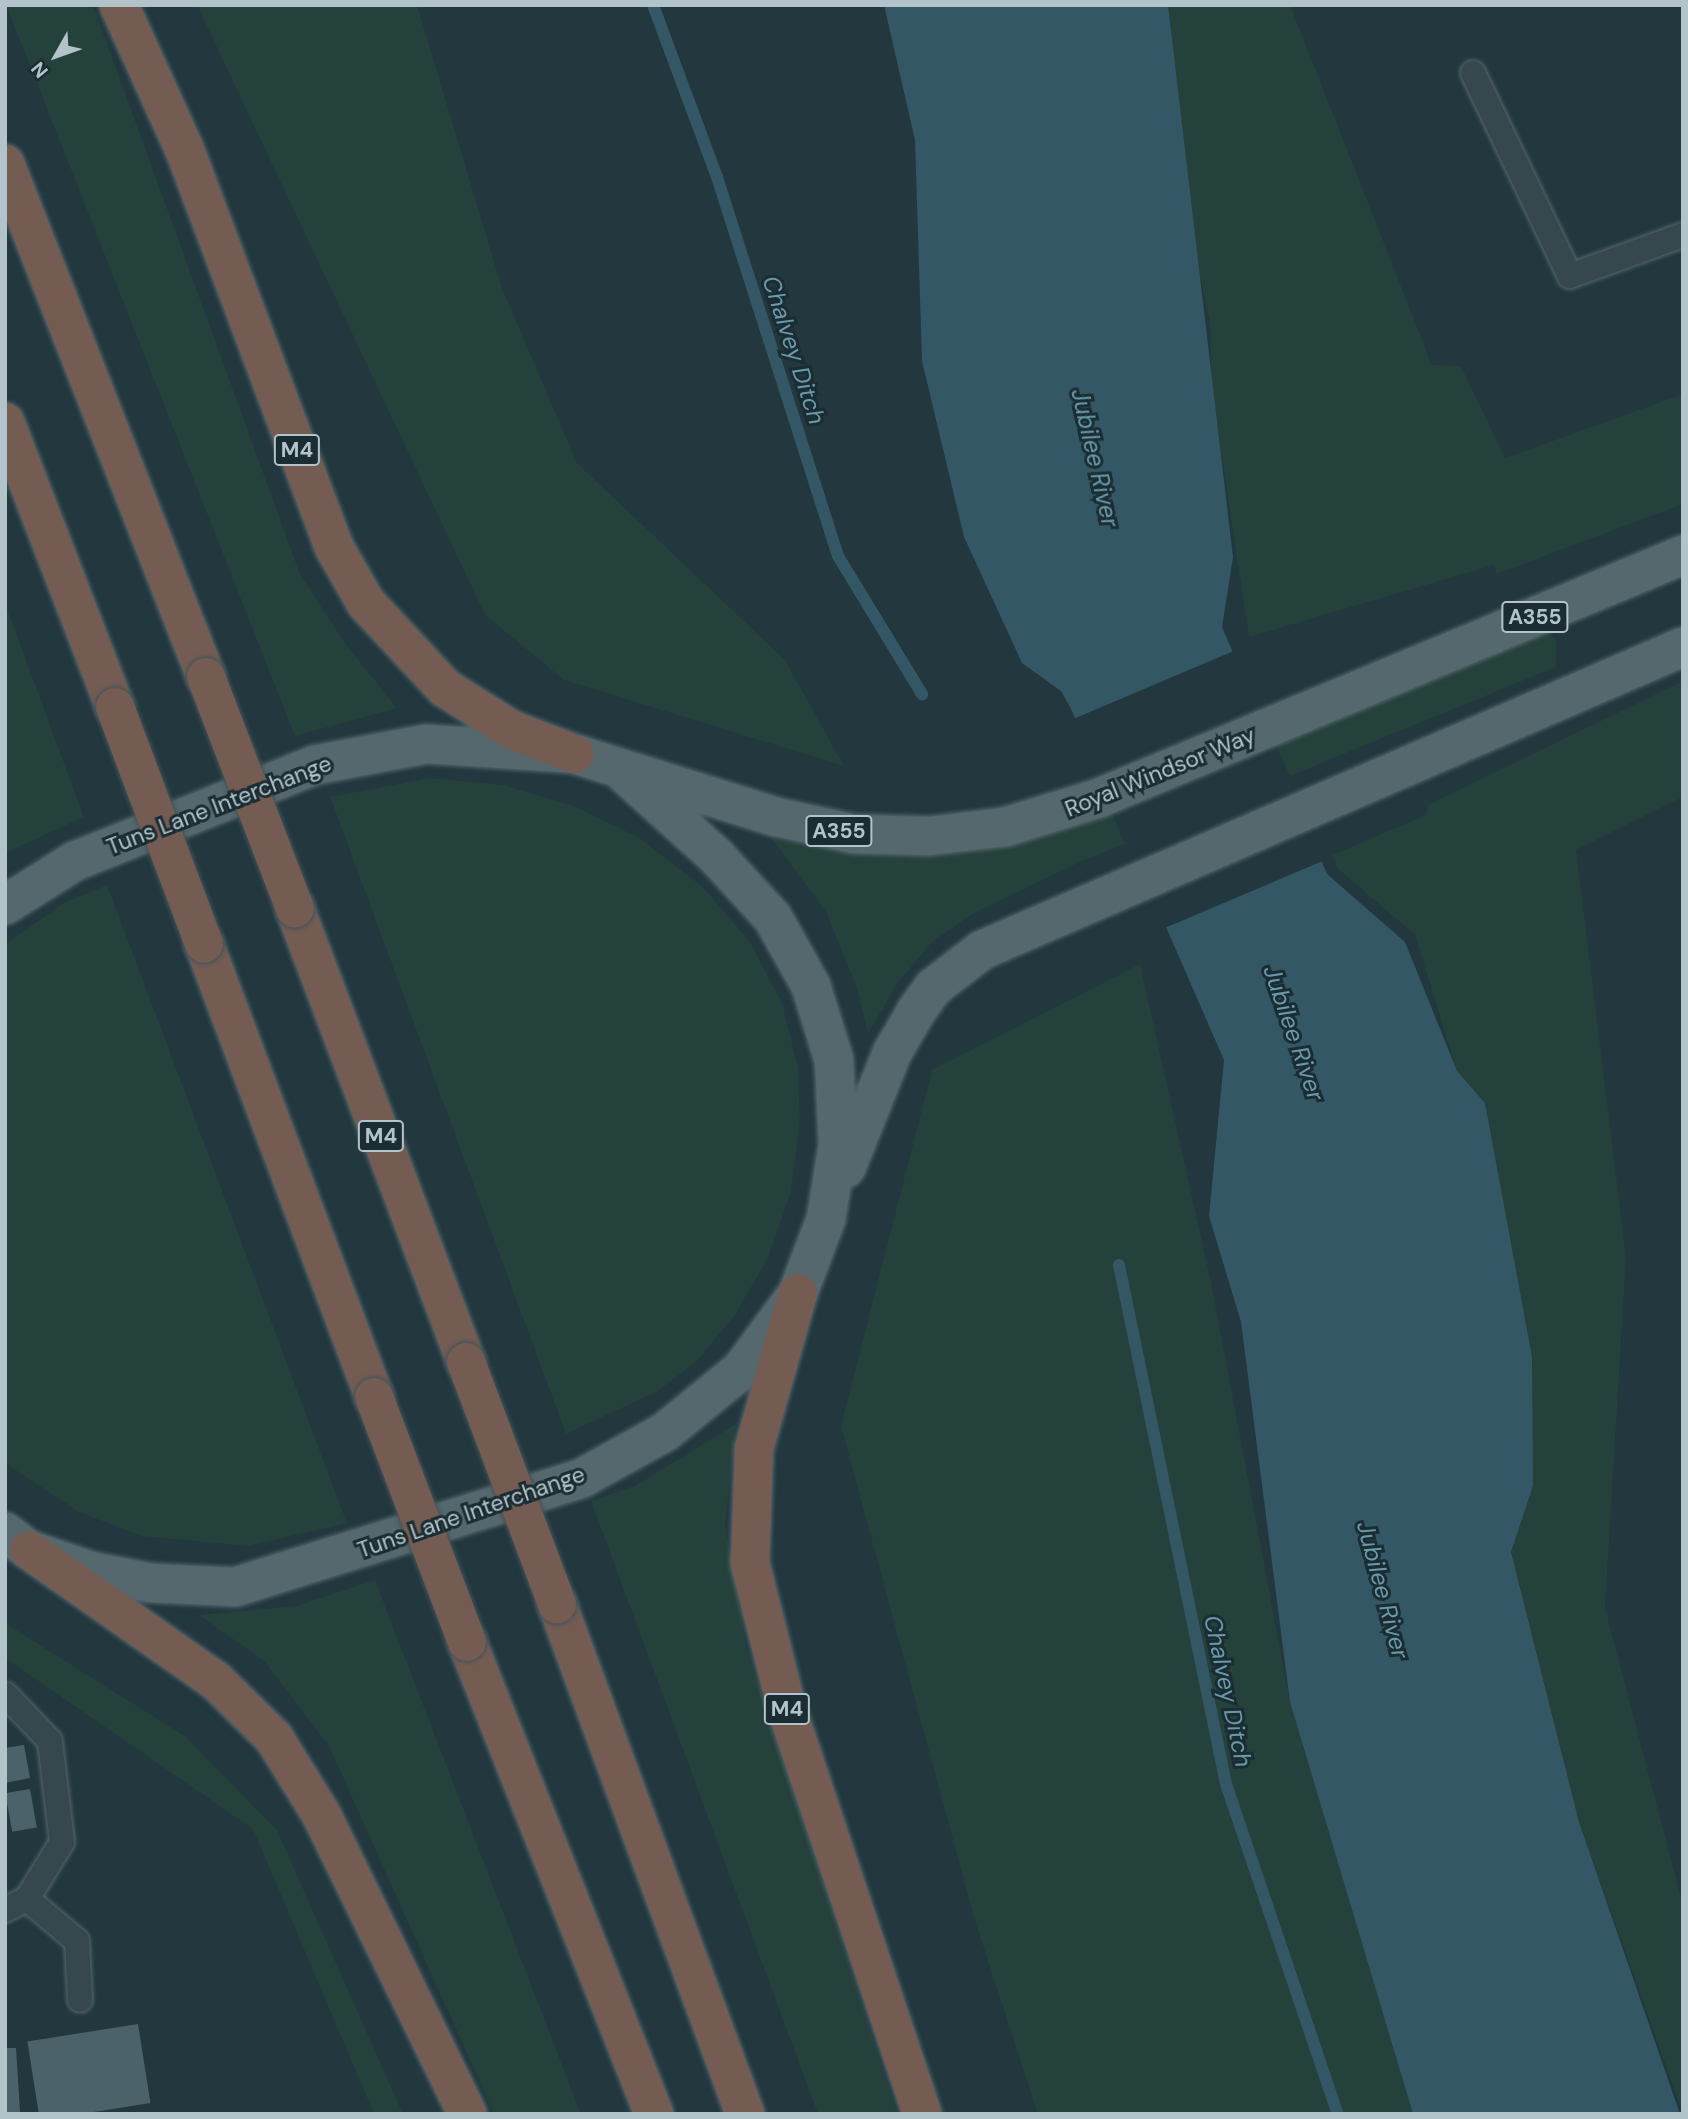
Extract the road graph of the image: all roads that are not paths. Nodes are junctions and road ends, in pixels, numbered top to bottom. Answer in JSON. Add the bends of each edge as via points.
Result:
{"nodes":[{"id":1,"x":119,"y":5,"type":"edge"},
{"id":2,"x":1473,"y":73,"type":"dead end"},
{"id":3,"x":5,"y":164,"type":"edge"},
{"id":4,"x":1683,"y":234,"type":"edge"},
{"id":5,"x":5,"y":422,"type":"edge"},
{"id":6,"x":1683,"y":555,"type":"edge"},
{"id":7,"x":1683,"y":647,"type":"edge"},
{"id":8,"x":575,"y":754,"type":"junction"},
{"id":9,"x":615,"y":765,"type":"junction"},
{"id":10,"x":5,"y":905,"type":"edge"},
{"id":11,"x":826,"y":1219,"type":"junction"},
{"id":12,"x":798,"y":1293,"type":"junction"},
{"id":13,"x":14,"y":1541,"type":"edge"},
{"id":14,"x":6,"y":1695,"type":"edge"},
{"id":15,"x":27,"y":1899,"type":"junction"},
{"id":16,"x":5,"y":1910,"type":"edge"},
{"id":17,"x":80,"y":2000,"type":"dead end"},
{"id":18,"x":467,"y":2114,"type":"edge"},
{"id":19,"x":654,"y":2114,"type":"edge"},
{"id":20,"x":745,"y":2114,"type":"edge"},
{"id":21,"x":922,"y":2114,"type":"edge"}],
"edges":[{"from":1,"to":8,"type":"highway","number":"M4","via":[[184,148],[325,524],[366,603],[445,688],[512,730]]},
{"from":2,"to":4,"type":"lane","via":[[1570,276]]},
{"from":3,"to":20,"type":"highway","number":"M4","bridge":true,"via":[[295,909]]},
{"from":5,"to":19,"type":"highway","bridge":true,"via":[[467,1642]]},
{"from":6,"to":9,"type":"main road","name":"Royal Windsor Way","number":"A355","via":[[1070,809],[967,833],[854,834],[776,817]]},
{"from":7,"to":11,"type":"main road","via":[[1431,752],[982,950],[934,987],[892,1053]]},
{"from":8,"to":9,"type":"main road","name":"Tuns Lane Interchange"},
{"from":8,"to":10,"type":"main road","name":"Tuns Lane Interchange","via":[[426,744],[315,765],[75,861]]},
{"from":9,"to":11,"type":"main road","name":"Tuns Lane Interchange","via":[[747,887],[811,986],[834,1060],[838,1108]]},
{"from":11,"to":12,"type":"main road","name":"Tuns Lane Interchange"},
{"from":12,"to":13,"type":"main road","name":"Tuns Lane Interchange","via":[[741,1370],[705,1404],[582,1478],[235,1587],[151,1583]]},
{"from":12,"to":21,"type":"highway","number":"M4","via":[[754,1449],[750,1563],[788,1713]]},
{"from":13,"to":18,"type":"highway","via":[[215,1680],[274,1738],[321,1814]]},
{"from":14,"to":15,"type":"lane","via":[[50,1741],[62,1842]]},
{"from":15,"to":16,"type":"lane"},
{"from":15,"to":17,"type":"lane","via":[[77,1941]]}]}
